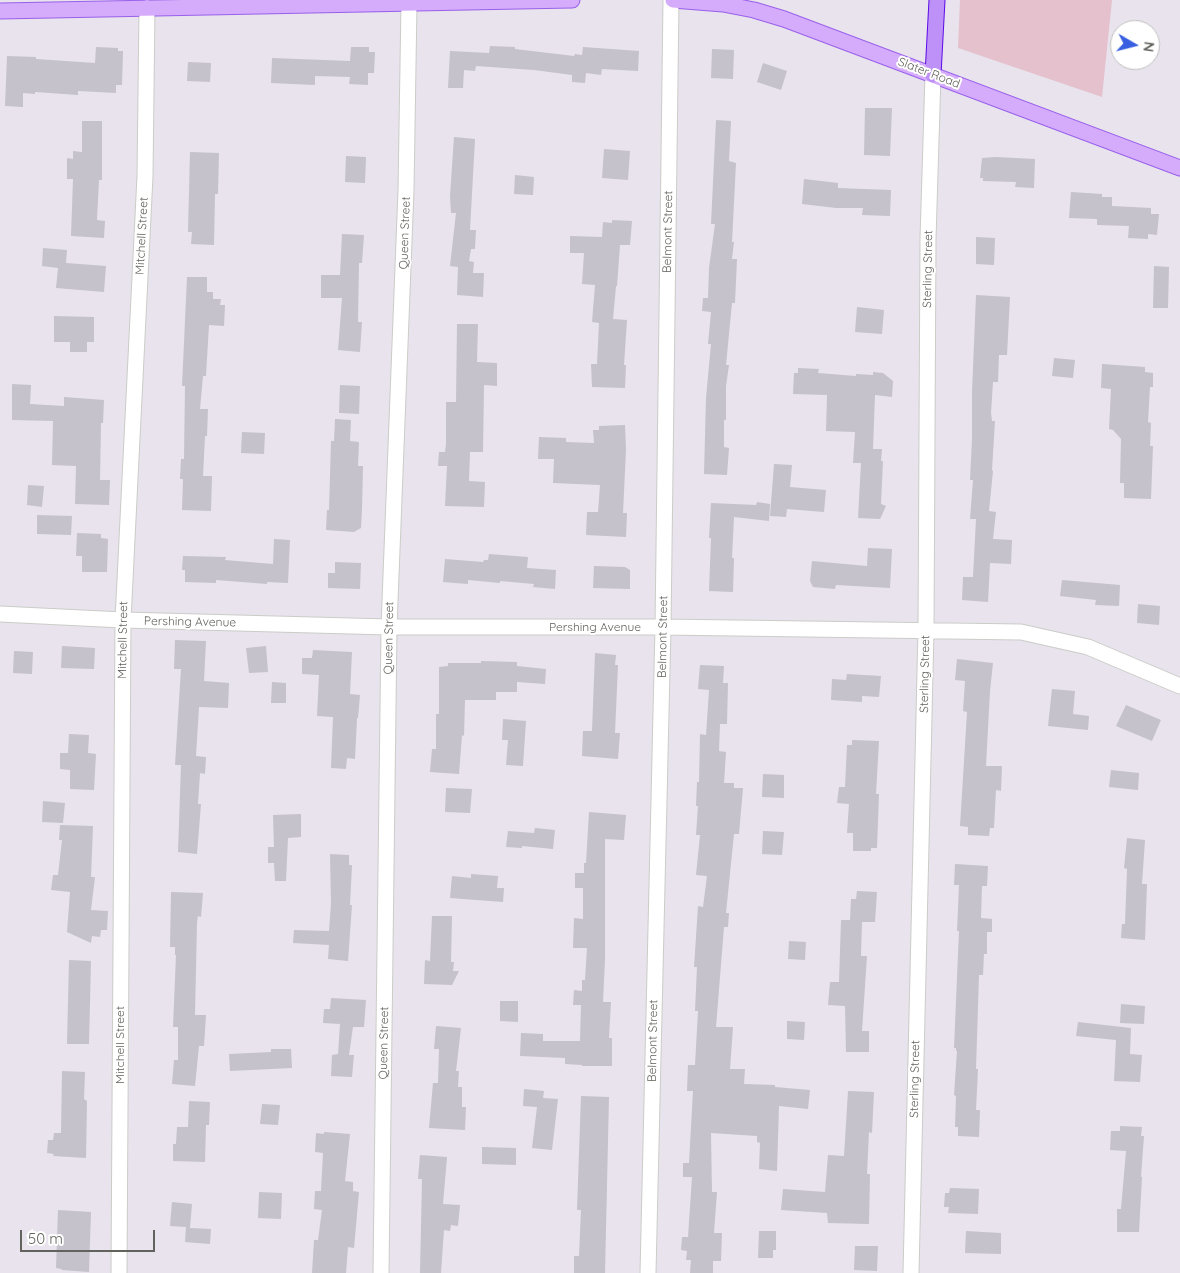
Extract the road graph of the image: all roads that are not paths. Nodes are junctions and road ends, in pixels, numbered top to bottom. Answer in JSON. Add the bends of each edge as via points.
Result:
{"nodes":[{"id":1,"x":572,"y":0,"type":"edge"},
{"id":2,"x":672,"y":0,"type":"edge"},
{"id":3,"x":937,"y":0,"type":"edge"},
{"id":4,"x":409,"y":3,"type":"junction"},
{"id":5,"x":147,"y":8,"type":"junction"},
{"id":6,"x":0,"y":11,"type":"edge"},
{"id":7,"x":933,"y":75,"type":"junction"},
{"id":8,"x":1180,"y":168,"type":"edge"},
{"id":9,"x":0,"y":614,"type":"edge"},
{"id":10,"x":123,"y":620,"type":"junction"},
{"id":11,"x":389,"y":626,"type":"junction"},
{"id":12,"x":663,"y":627,"type":"junction"},
{"id":13,"x":926,"y":630,"type":"junction"},
{"id":14,"x":1180,"y":686,"type":"edge"},
{"id":15,"x":119,"y":1273,"type":"edge"},
{"id":16,"x":381,"y":1273,"type":"edge"},
{"id":17,"x":648,"y":1273,"type":"edge"},
{"id":18,"x":911,"y":1273,"type":"edge"}],
"edges":[{"from":1,"to":4,"type":"main road"},
{"from":2,"to":7,"type":"main road","name":"Slater Road","via":[[723,4],[769,14]]},
{"from":2,"to":12,"type":"street","name":"Belmont Street"},
{"from":3,"to":7,"type":"highway"},
{"from":4,"to":5,"type":"main road"},
{"from":4,"to":11,"type":"street","name":"Queen Street","via":[[406,190]]},
{"from":5,"to":6,"type":"main road"},
{"from":5,"to":10,"type":"street","name":"Mitchell Street","via":[[145,176]]},
{"from":7,"to":8,"type":"main road","name":"Slater Road"},
{"from":7,"to":13,"type":"street","name":"Sterling Street","via":[[928,249]]},
{"from":9,"to":10,"type":"street","name":"Pershing Avenue"},
{"from":10,"to":11,"type":"street","name":"Pershing Avenue"},
{"from":10,"to":15,"type":"street","name":"Mitchell Street"},
{"from":11,"to":12,"type":"street","name":"Pershing Avenue"},
{"from":11,"to":16,"type":"street","name":"Queen Street"},
{"from":12,"to":13,"type":"street","name":"Pershing Avenue"},
{"from":12,"to":17,"type":"street","name":"Belmont Street"},
{"from":13,"to":14,"type":"street","name":"Pershing Avenue","via":[[1021,632],[1088,647]]},
{"from":13,"to":18,"type":"street","name":"Sterling Street"}]}
